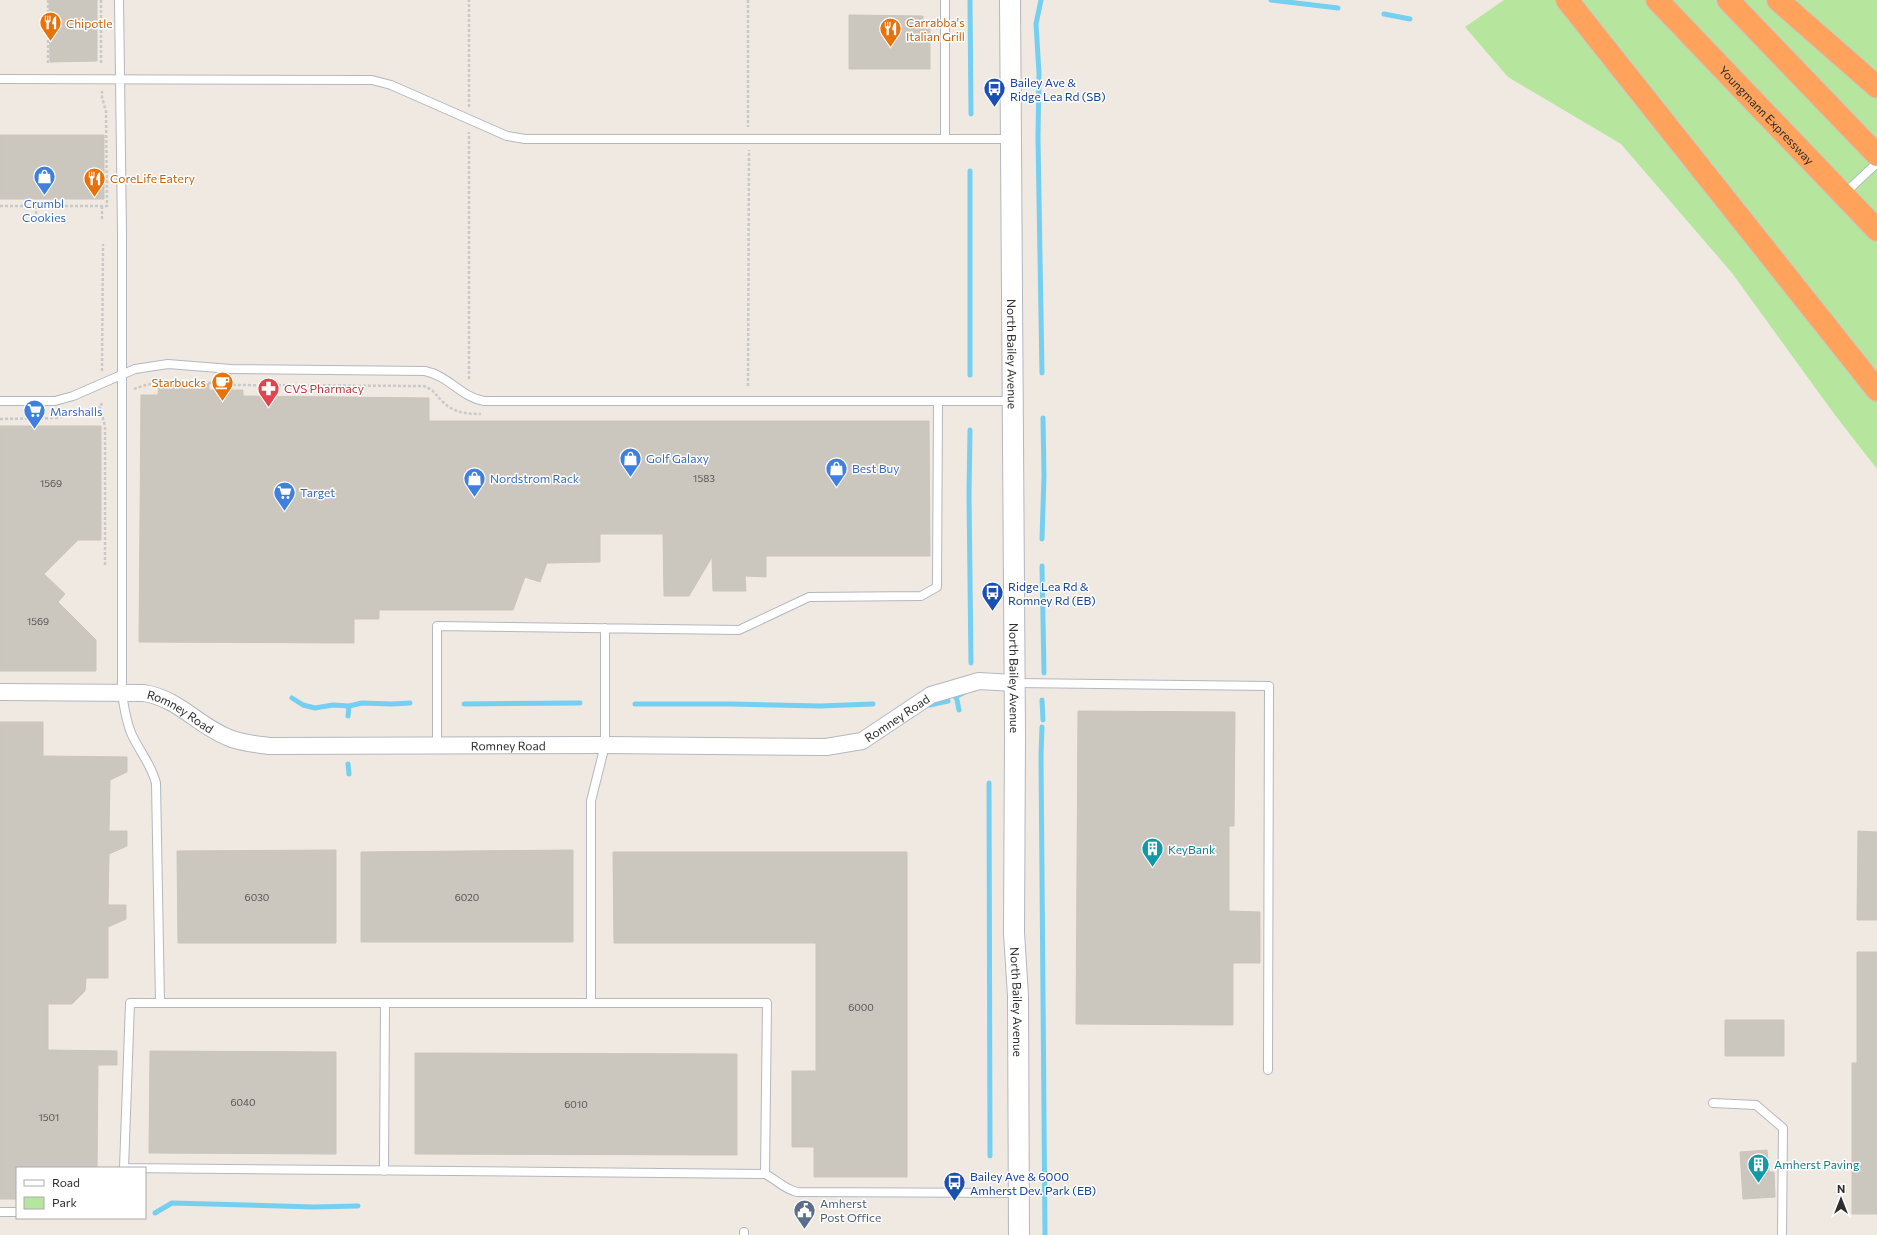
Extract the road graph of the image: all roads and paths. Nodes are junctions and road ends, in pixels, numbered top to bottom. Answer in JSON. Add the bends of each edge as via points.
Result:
{"nodes":[{"id":1,"x":48,"y":0,"type":"edge"},
{"id":2,"x":101,"y":0,"type":"edge"},
{"id":3,"x":119,"y":0,"type":"edge"},
{"id":4,"x":469,"y":0,"type":"edge"},
{"id":5,"x":748,"y":0,"type":"edge"},
{"id":6,"x":945,"y":0,"type":"edge"},
{"id":7,"x":1010,"y":0,"type":"edge"},
{"id":8,"x":1567,"y":0,"type":"edge"},
{"id":9,"x":1657,"y":0,"type":"edge"},
{"id":10,"x":1728,"y":0,"type":"edge"},
{"id":11,"x":1778,"y":0,"type":"edge"},
{"id":12,"x":48,"y":64,"type":"dead end"},
{"id":13,"x":101,"y":64,"type":"dead end"},
{"id":14,"x":0,"y":79,"type":"edge"},
{"id":15,"x":120,"y":80,"type":"junction"},
{"id":16,"x":1877,"y":87,"type":"edge"},
{"id":17,"x":102,"y":91,"type":"dead end"},
{"id":18,"x":469,"y":109,"type":"dead end"},
{"id":19,"x":469,"y":130,"type":"dead end"},
{"id":20,"x":748,"y":130,"type":"dead end"},
{"id":21,"x":945,"y":139,"type":"junction"},
{"id":22,"x":1012,"y":139,"type":"junction"},
{"id":23,"x":749,"y":149,"type":"dead end"},
{"id":24,"x":1877,"y":155,"type":"edge"},
{"id":25,"x":1877,"y":163,"type":"edge"},
{"id":26,"x":1843,"y":194,"type":"junction"},
{"id":27,"x":0,"y":206,"type":"edge"},
{"id":28,"x":36,"y":206,"type":"junction"},
{"id":29,"x":102,"y":206,"type":"junction"},
{"id":30,"x":102,"y":221,"type":"dead end"},
{"id":31,"x":36,"y":223,"type":"dead end"},
{"id":32,"x":1877,"y":230,"type":"edge"},
{"id":33,"x":103,"y":244,"type":"dead end"},
{"id":34,"x":102,"y":371,"type":"dead end"},
{"id":35,"x":122,"y":374,"type":"junction"},
{"id":36,"x":469,"y":379,"type":"dead end"},
{"id":37,"x":748,"y":386,"type":"dead end"},
{"id":38,"x":1877,"y":390,"type":"edge"},
{"id":39,"x":0,"y":401,"type":"edge"},
{"id":40,"x":1013,"y":401,"type":"junction"},
{"id":41,"x":938,"y":402,"type":"junction"},
{"id":42,"x":102,"y":403,"type":"dead end"},
{"id":43,"x":100,"y":407,"type":"junction"},
{"id":44,"x":18,"y":413,"type":"dead end"},
{"id":45,"x":18,"y":418,"type":"junction"},
{"id":46,"x":0,"y":419,"type":"edge"},
{"id":47,"x":105,"y":566,"type":"dead end"},
{"id":48,"x":604,"y":628,"type":"junction"},
{"id":49,"x":1014,"y":683,"type":"junction"},
{"id":50,"x":0,"y":692,"type":"edge"},
{"id":51,"x":122,"y":693,"type":"junction"},
{"id":52,"x":604,"y":745,"type":"junction"},
{"id":53,"x":437,"y":746,"type":"junction"},
{"id":54,"x":160,"y":1003,"type":"junction"},
{"id":55,"x":385,"y":1003,"type":"junction"},
{"id":56,"x":591,"y":1003,"type":"junction"},
{"id":57,"x":1268,"y":1070,"type":"dead end"},
{"id":58,"x":1713,"y":1103,"type":"dead end"},
{"id":59,"x":124,"y":1167,"type":"edge"},
{"id":60,"x":146,"y":1168,"type":"edge"},
{"id":61,"x":384,"y":1171,"type":"junction"},
{"id":62,"x":765,"y":1174,"type":"junction"},
{"id":63,"x":1019,"y":1193,"type":"junction"},
{"id":64,"x":0,"y":1212,"type":"edge"},
{"id":65,"x":16,"y":1212,"type":"edge"},
{"id":66,"x":1019,"y":1235,"type":"edge"},
{"id":67,"x":1782,"y":1235,"type":"edge"}],
"edges":[{"from":1,"to":12,"type":"path"},
{"from":2,"to":13,"type":"path"},
{"from":3,"to":15,"type":"lane"},
{"from":4,"to":18,"type":"path"},
{"from":5,"to":20,"type":"path"},
{"from":6,"to":21,"type":"lane"},
{"from":7,"to":22,"type":"street","name":"North Bailey Avenue"},
{"from":8,"to":38,"type":"highway"},
{"from":9,"to":26,"type":"highway","name":"Youngmann Expressway"},
{"from":10,"to":24,"type":"highway"},
{"from":11,"to":16,"type":"highway"},
{"from":14,"to":15,"type":"lane"},
{"from":15,"to":21,"type":"lane","via":[[372,80],[391,85],[507,136],[526,139]]},
{"from":15,"to":35,"type":"lane"},
{"from":17,"to":29,"type":"path","via":[[106,111],[107,206]]},
{"from":19,"to":36,"type":"path"},
{"from":21,"to":22,"type":"lane"},
{"from":22,"to":40,"type":"street","name":"North Bailey Avenue"},
{"from":23,"to":37,"type":"path"},
{"from":25,"to":26,"type":"lane"},
{"from":26,"to":32,"type":"highway","name":"Youngmann Expressway"},
{"from":27,"to":28,"type":"path"},
{"from":28,"to":29,"type":"path"},
{"from":28,"to":31,"type":"path"},
{"from":29,"to":30,"type":"path"},
{"from":33,"to":34,"type":"path"},
{"from":35,"to":39,"type":"lane","via":[[73,396],[55,401]]},
{"from":35,"to":41,"type":"lane","via":[[168,364],[231,369],[425,371],[437,373],[475,400],[484,401]]},
{"from":35,"to":51,"type":"lane"},
{"from":40,"to":41,"type":"lane"},
{"from":40,"to":49,"type":"street","name":"North Bailey Avenue"},
{"from":41,"to":48,"type":"lane","via":[[937,587],[921,596],[809,597],[739,630]]},
{"from":42,"to":43,"type":"path"},
{"from":43,"to":45,"type":"path","via":[[56,418]]},
{"from":43,"to":47,"type":"path","via":[[106,426]]},
{"from":44,"to":45,"type":"path"},
{"from":45,"to":46,"type":"path"},
{"from":48,"to":52,"type":"lane"},
{"from":48,"to":53,"type":"lane","via":[[437,626]]},
{"from":49,"to":52,"type":"street","name":"Romney Road","via":[[979,681],[931,695],[862,741],[826,747]]},
{"from":49,"to":57,"type":"lane","via":[[1269,686]]},
{"from":49,"to":63,"type":"street","name":"North Bailey Avenue","via":[[1014,933],[1018,996]]},
{"from":50,"to":51,"type":"street","name":"Romney Road"},
{"from":51,"to":53,"type":"street","name":"Romney Road","via":[[144,693],[169,700],[202,723],[228,737],[247,743],[269,746]]},
{"from":51,"to":54,"type":"lane","via":[[125,715],[132,734],[153,769],[156,783]]},
{"from":52,"to":53,"type":"street","name":"Romney Road"},
{"from":52,"to":56,"type":"lane","via":[[591,801]]},
{"from":54,"to":55,"type":"lane"},
{"from":54,"to":59,"type":"lane","via":[[130,1003]]},
{"from":55,"to":56,"type":"lane"},
{"from":55,"to":61,"type":"lane"},
{"from":56,"to":62,"type":"lane","via":[[767,1003]]},
{"from":58,"to":67,"type":"lane","via":[[1756,1105],[1782,1128]]},
{"from":60,"to":61,"type":"lane"},
{"from":61,"to":62,"type":"lane"},
{"from":62,"to":63,"type":"lane","via":[[788,1190],[797,1192]]},
{"from":63,"to":66,"type":"street","name":"North Bailey Avenue"},
{"from":64,"to":65,"type":"lane"}]}
